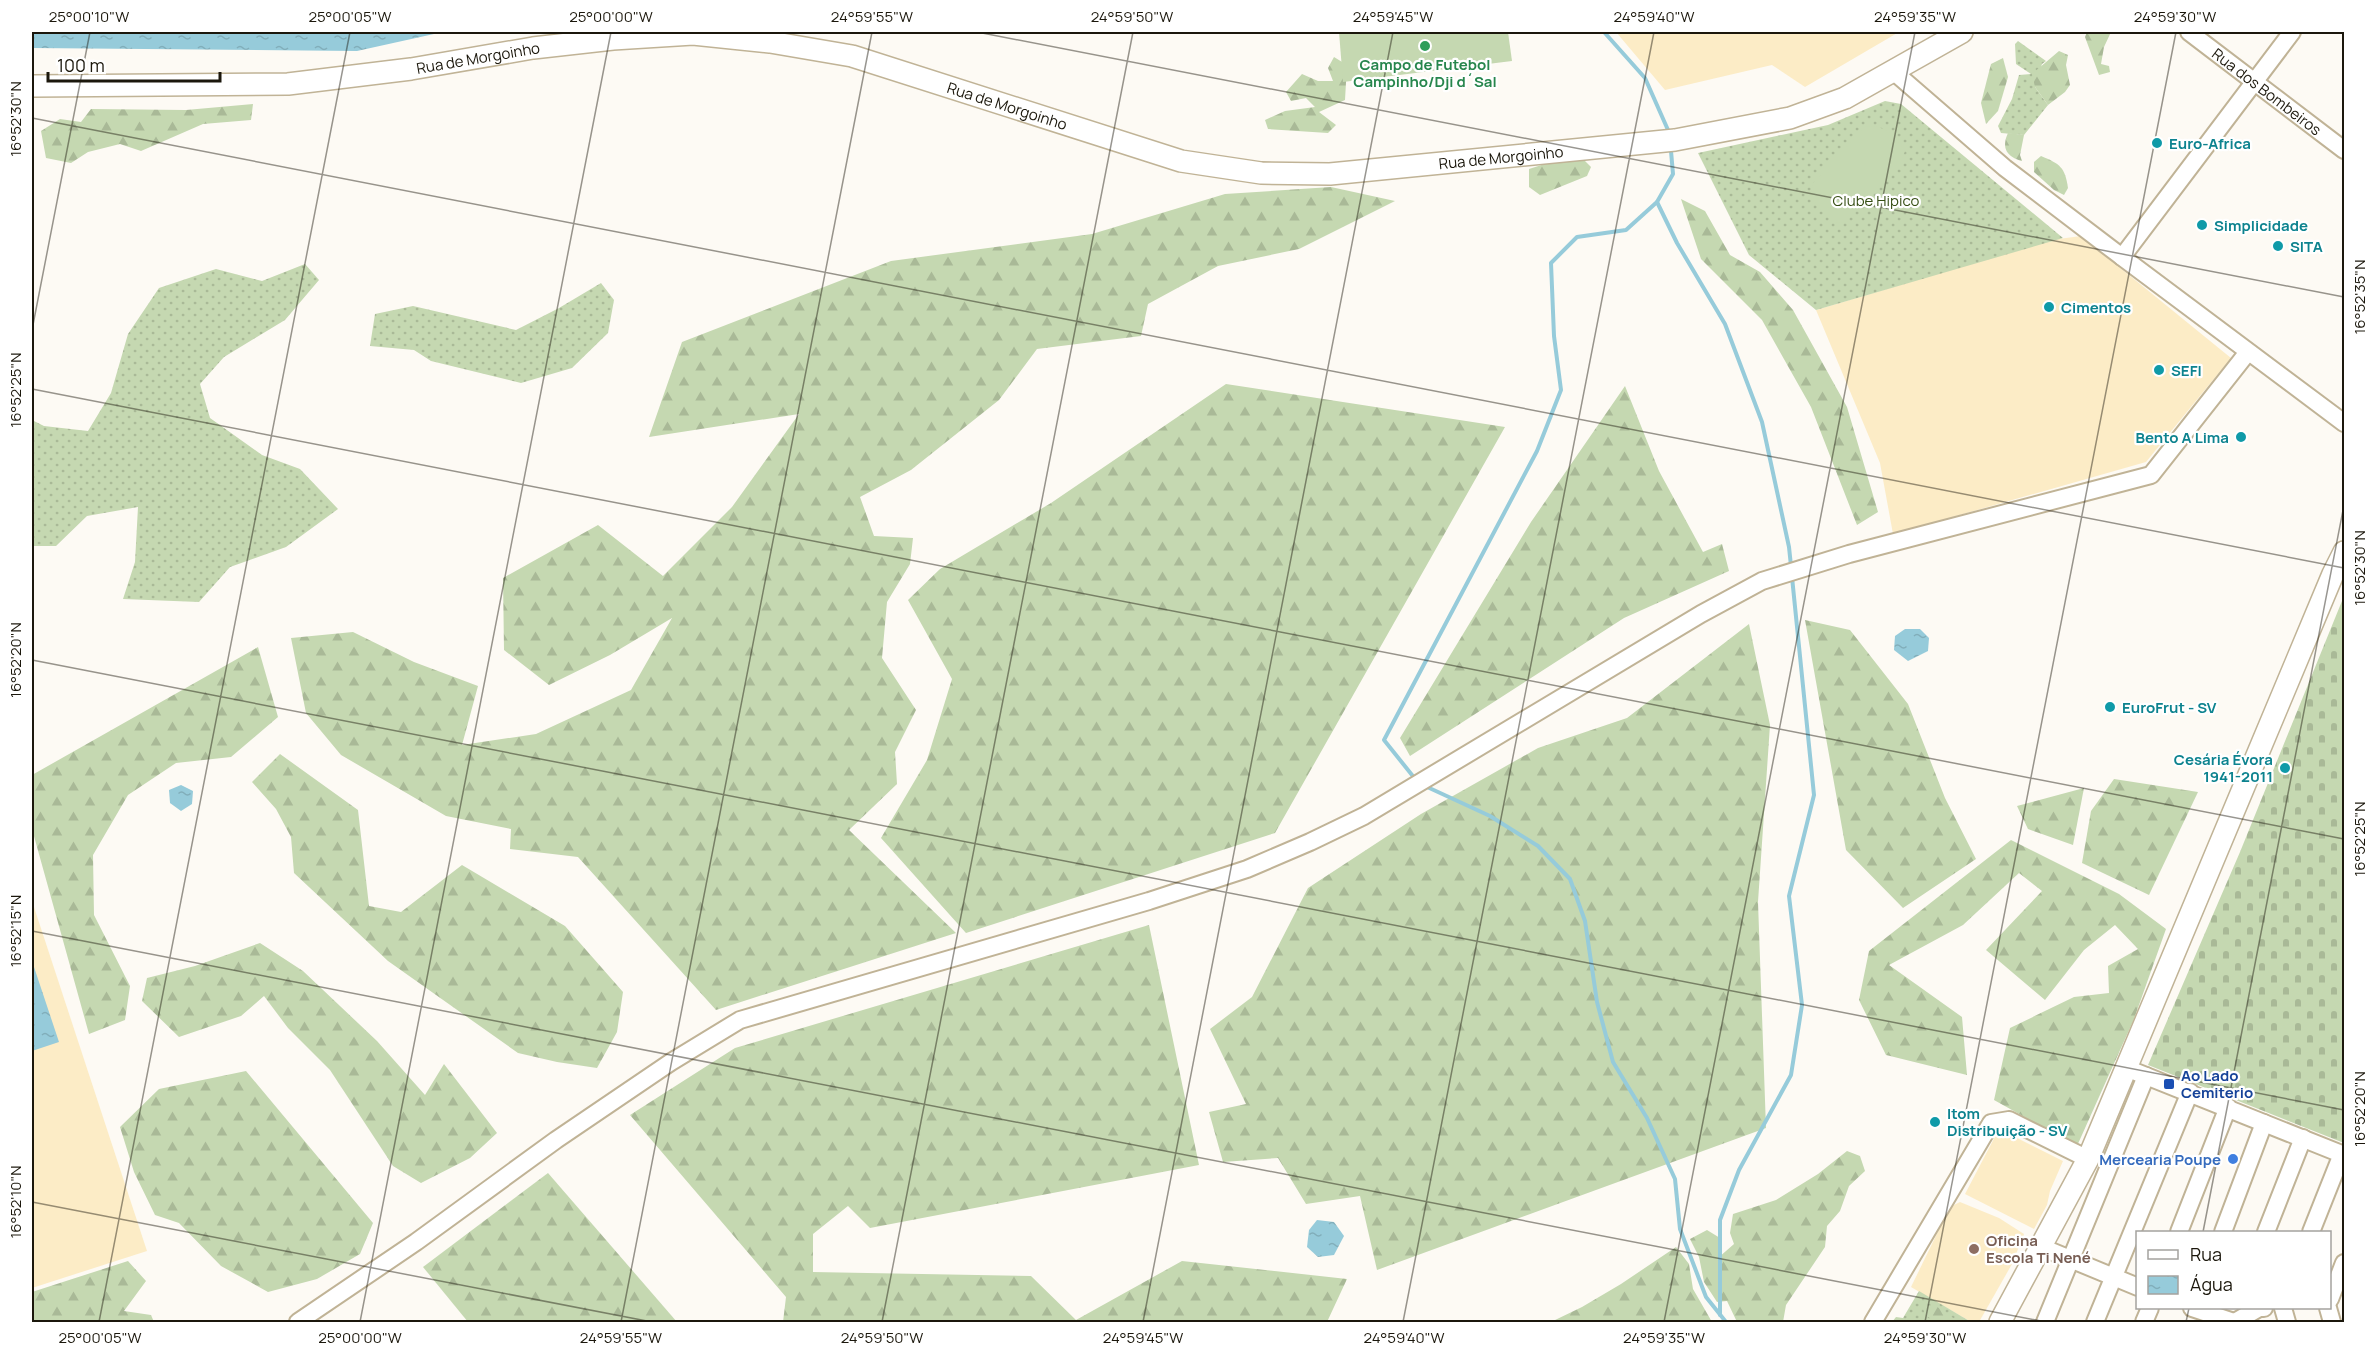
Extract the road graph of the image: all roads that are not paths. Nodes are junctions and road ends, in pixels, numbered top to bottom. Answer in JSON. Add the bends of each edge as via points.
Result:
{"nodes":[{"id":1,"x":1962,"y":32,"type":"edge"},
{"id":2,"x":2292,"y":32,"type":"edge"},
{"id":3,"x":2201,"y":35,"type":"edge"},
{"id":4,"x":1893,"y":71,"type":"junction"},
{"id":5,"x":2254,"y":81,"type":"junction"},
{"id":6,"x":32,"y":86,"type":"edge"},
{"id":7,"x":2344,"y":150,"type":"edge"},
{"id":8,"x":2122,"y":257,"type":"junction"},
{"id":9,"x":2248,"y":352,"type":"junction"},
{"id":10,"x":2344,"y":423,"type":"edge"},
{"id":11,"x":2344,"y":552,"type":"edge"},
{"id":12,"x":2126,"y":1068,"type":"junction"},
{"id":13,"x":2146,"y":1076,"type":"junction"},
{"id":14,"x":2190,"y":1092,"type":"junction"},
{"id":15,"x":2228,"y":1107,"type":"junction"},
{"id":16,"x":2264,"y":1123,"type":"junction"},
{"id":17,"x":2303,"y":1138,"type":"junction"},
{"id":18,"x":2343,"y":1154,"type":"edge"},
{"id":19,"x":2088,"y":1159,"type":"junction"},
{"id":20,"x":2180,"y":1231,"type":"edge"},
{"id":21,"x":2224,"y":1231,"type":"edge"},
{"id":22,"x":2267,"y":1231,"type":"edge"},
{"id":23,"x":2312,"y":1231,"type":"edge"},
{"id":24,"x":2041,"y":1247,"type":"junction"},
{"id":25,"x":2070,"y":1259,"type":"junction"},
{"id":26,"x":2344,"y":1263,"type":"edge"},
{"id":27,"x":2114,"y":1278,"type":"junction"},
{"id":28,"x":2136,"y":1286,"type":"edge"},
{"id":29,"x":2331,"y":1296,"type":"edge"},
{"id":30,"x":2150,"y":1309,"type":"edge"},
{"id":31,"x":2257,"y":1309,"type":"edge"},
{"id":32,"x":2193,"y":1312,"type":"edge"},
{"id":33,"x":298,"y":1323,"type":"edge"},
{"id":34,"x":1873,"y":1323,"type":"edge"},
{"id":35,"x":2000,"y":1323,"type":"edge"},
{"id":36,"x":2045,"y":1323,"type":"edge"},
{"id":37,"x":2095,"y":1323,"type":"edge"},
{"id":38,"x":2144,"y":1323,"type":"edge"},
{"id":39,"x":2235,"y":1323,"type":"edge"}],
"edges":[{"from":1,"to":4,"type":"main road","name":"Rua de Morgoinho"},
{"from":2,"to":5,"type":"street"},
{"from":3,"to":5,"type":"street","name":"Rua dos Bombeiros"},
{"from":4,"to":6,"type":"main road","name":"Rua de Morgoinho","via":[[1845,98],[1790,118],[1732,130],[1675,140],[1330,174],[1261,173],[1182,161],[852,56],[693,34],[544,47],[288,84]]},
{"from":4,"to":8,"type":"street","via":[[2005,168]]},
{"from":5,"to":7,"type":"street","name":"Rua dos Bombeiros"},
{"from":5,"to":8,"type":"street"},
{"from":8,"to":9,"type":"street"},
{"from":9,"to":10,"type":"street"},
{"from":9,"to":33,"type":"street","via":[[2151,475],[1838,557],[1762,581],[1364,816],[1247,869],[1149,902],[740,1020],[670,1062],[556,1140]]},
{"from":11,"to":12,"type":"main road"},
{"from":12,"to":13,"type":"street"},
{"from":12,"to":19,"type":"main road"},
{"from":13,"to":14,"type":"street"},
{"from":13,"to":25,"type":"street"},
{"from":14,"to":15,"type":"street"},
{"from":14,"to":27,"type":"street"},
{"from":15,"to":16,"type":"street"},
{"from":15,"to":20,"type":"street"},
{"from":16,"to":17,"type":"street"},
{"from":16,"to":21,"type":"street"},
{"from":17,"to":18,"type":"street"},
{"from":17,"to":22,"type":"street"},
{"from":18,"to":23,"type":"street"},
{"from":19,"to":24,"type":"main road"},
{"from":19,"to":34,"type":"street","via":[[2008,1120],[1991,1123]]},
{"from":24,"to":25,"type":"street"},
{"from":24,"to":35,"type":"main road"},
{"from":25,"to":27,"type":"street"},
{"from":25,"to":36,"type":"street"},
{"from":26,"to":29,"type":"street"},
{"from":27,"to":28,"type":"street"},
{"from":27,"to":37,"type":"street"},
{"from":30,"to":38,"type":"street"},
{"from":31,"to":39,"type":"street"},
{"from":32,"to":39,"type":"street"}]}
